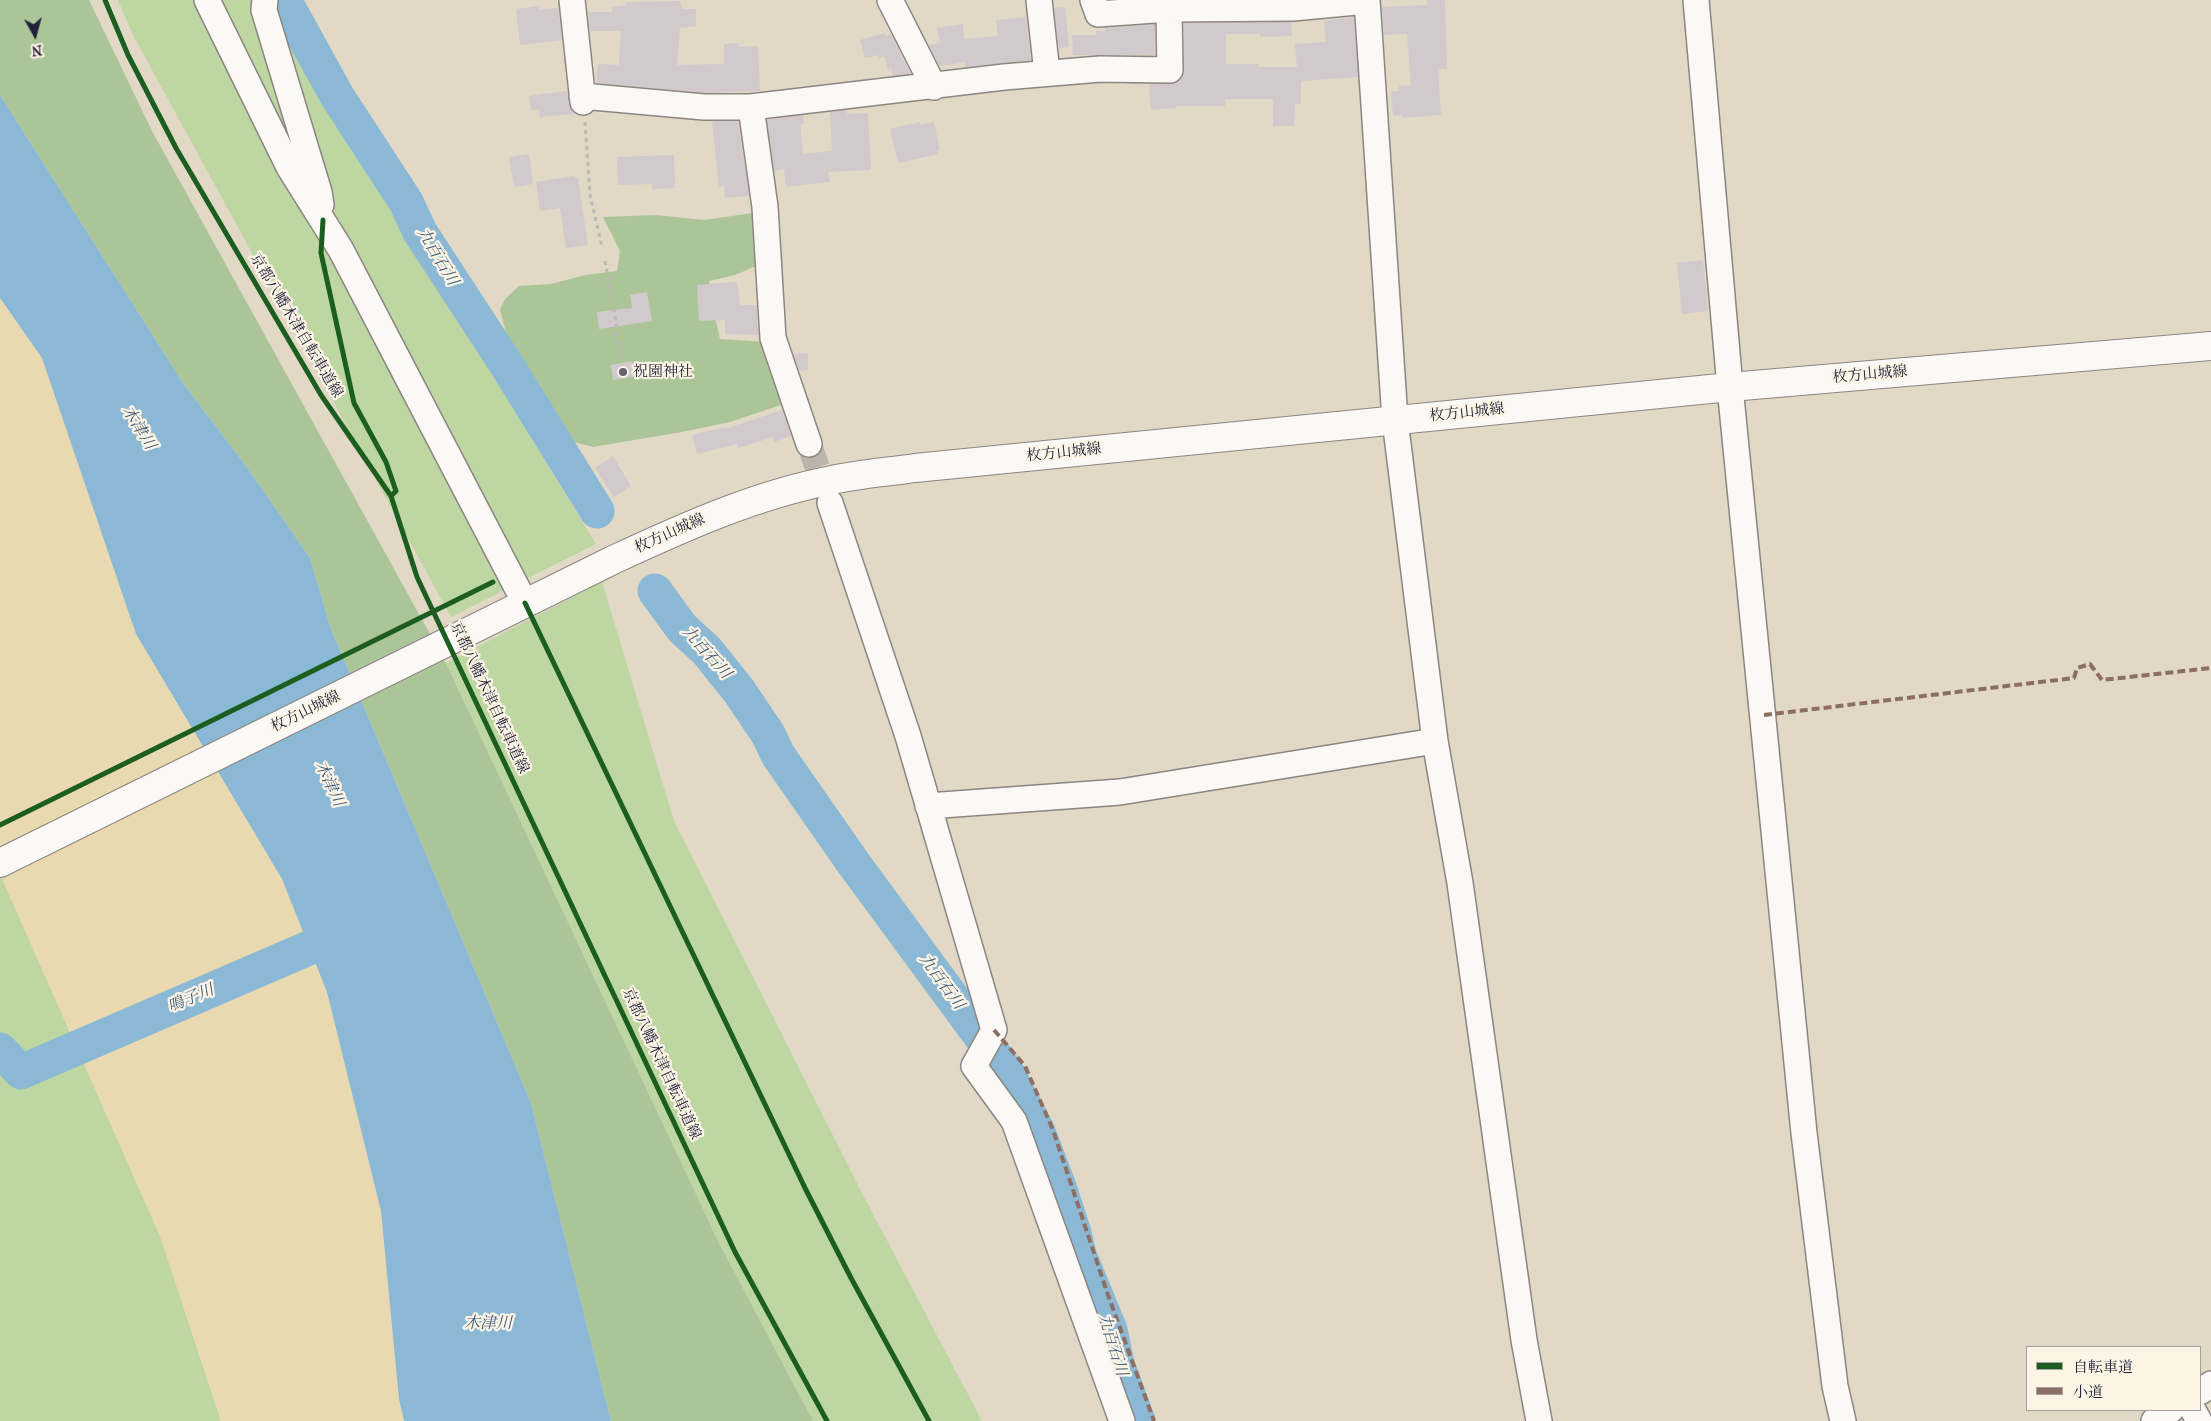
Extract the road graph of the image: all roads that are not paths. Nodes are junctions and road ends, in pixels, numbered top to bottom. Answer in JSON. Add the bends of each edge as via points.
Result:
{"nodes":[{"id":1,"x":207,"y":0,"type":"edge"},
{"id":2,"x":265,"y":0,"type":"edge"},
{"id":3,"x":572,"y":0,"type":"edge"},
{"id":4,"x":890,"y":0,"type":"edge"},
{"id":5,"x":1039,"y":0,"type":"edge"},
{"id":6,"x":1093,"y":0,"type":"edge"},
{"id":7,"x":1696,"y":0,"type":"edge"},
{"id":8,"x":1367,"y":1,"type":"edge"},
{"id":9,"x":1314,"y":3,"type":"edge"},
{"id":10,"x":1169,"y":9,"type":"junction"},
{"id":11,"x":1047,"y":73,"type":"junction"},
{"id":12,"x":934,"y":86,"type":"junction"},
{"id":13,"x":751,"y":107,"type":"junction"},
{"id":14,"x":323,"y":220,"type":"junction"},
{"id":15,"x":2211,"y":346,"type":"edge"},
{"id":16,"x":1730,"y":387,"type":"junction"},
{"id":17,"x":1395,"y":420,"type":"junction"},
{"id":18,"x":809,"y":444,"type":"tunnel mouth"},
{"id":19,"x":830,"y":503,"type":"tunnel mouth"},
{"id":20,"x":519,"y":606,"type":"junction"},
{"id":21,"x":1435,"y":741,"type":"junction"},
{"id":22,"x":928,"y":806,"type":"junction"},
{"id":23,"x":0,"y":864,"type":"edge"},
{"id":24,"x":2170,"y":1411,"type":"edge"},
{"id":25,"x":1122,"y":1421,"type":"edge"},
{"id":26,"x":1539,"y":1421,"type":"edge"},
{"id":27,"x":1843,"y":1421,"type":"edge"},
{"id":28,"x":2154,"y":1421,"type":"edge"}],
"edges":[{"from":1,"to":14,"type":"street","via":[[289,167]]},
{"from":2,"to":14,"type":"street","via":[[264,10],[319,192]]},
{"from":3,"to":13,"type":"street","via":[[582,99]]},
{"from":4,"to":12,"type":"street"},
{"from":5,"to":11,"type":"street"},
{"from":6,"to":10,"type":"street","via":[[1098,14]]},
{"from":7,"to":16,"type":"street"},
{"from":8,"to":9,"type":"street"},
{"from":8,"to":17,"type":"street"},
{"from":9,"to":10,"type":"street","via":[[1293,8]]},
{"from":10,"to":11,"type":"street","via":[[1170,70],[1100,69]]},
{"from":11,"to":12,"type":"street"},
{"from":12,"to":13,"type":"street"},
{"from":13,"to":18,"type":"street","via":[[765,207],[773,338]]},
{"from":14,"to":20,"type":"street"},
{"from":15,"to":16,"type":"main road","name":"枚方山城線"},
{"from":16,"to":17,"type":"main road","name":"枚方山城線"},
{"from":16,"to":27,"type":"street","via":[[1804,1133],[1835,1386]]},
{"from":17,"to":20,"type":"main road","name":"枚方山城線","via":[[915,468],[832,480],[762,498],[692,523]]},
{"from":17,"to":21,"type":"street"},
{"from":19,"to":22,"type":"street","via":[[908,736]]},
{"from":20,"to":23,"type":"main road","name":"枚方山城線"},
{"from":21,"to":22,"type":"street","via":[[1120,792]]},
{"from":21,"to":26,"type":"street","via":[[1460,883],[1524,1340]]},
{"from":22,"to":25,"type":"street","via":[[994,1030],[974,1066],[1014,1121]]},
{"from":24,"to":28,"type":"street"}]}
